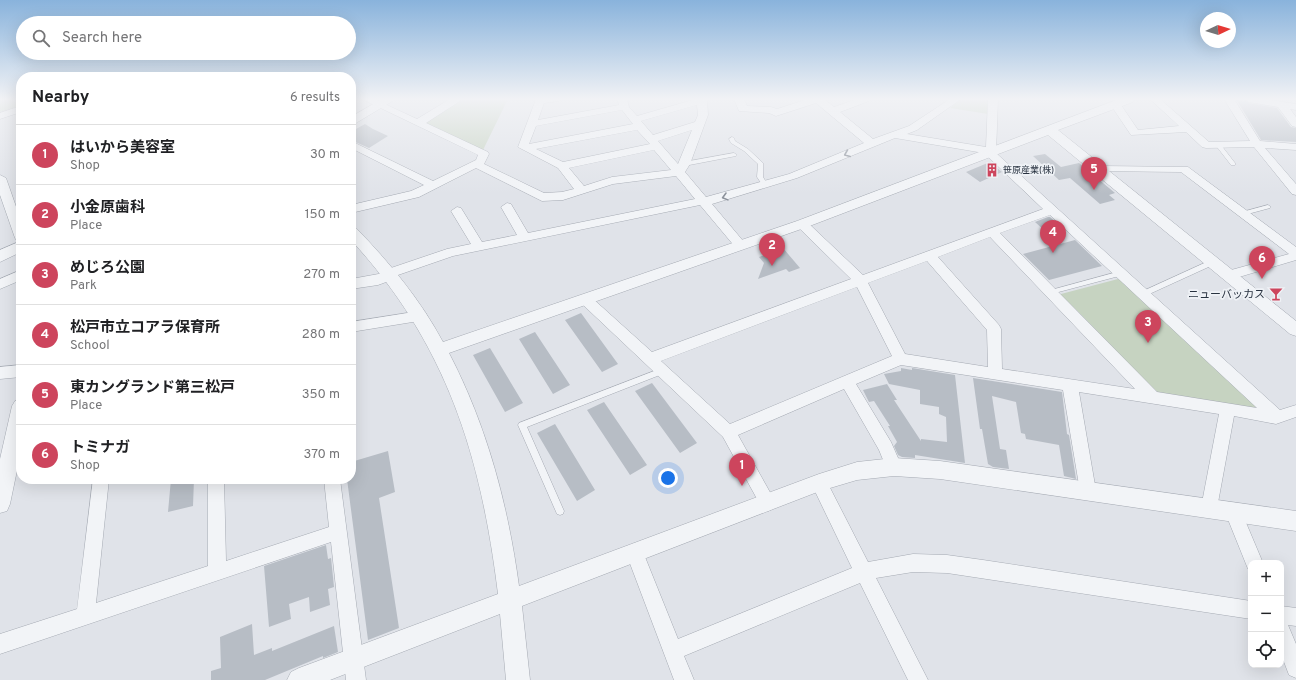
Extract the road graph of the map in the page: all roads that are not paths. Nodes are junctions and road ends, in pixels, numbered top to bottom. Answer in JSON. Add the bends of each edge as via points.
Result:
{"nodes":[{"id":1,"x":434,"y":131,"type":"edge"},
{"id":2,"x":529,"y":131,"type":"edge"},
{"id":3,"x":603,"y":131,"type":"edge"},
{"id":4,"x":644,"y":131,"type":"edge"},
{"id":5,"x":683,"y":131,"type":"edge"},
{"id":6,"x":696,"y":131,"type":"edge"},
{"id":7,"x":856,"y":131,"type":"edge"},
{"id":8,"x":906,"y":131,"type":"edge"},
{"id":9,"x":992,"y":131,"type":"edge"},
{"id":10,"x":1048,"y":131,"type":"edge"},
{"id":11,"x":1051,"y":131,"type":"edge"},
{"id":12,"x":1133,"y":131,"type":"edge"},
{"id":13,"x":1164,"y":131,"type":"edge"},
{"id":14,"x":1189,"y":131,"type":"edge"},
{"id":15,"x":1249,"y":131,"type":"edge"},
{"id":16,"x":894,"y":135,"type":"junction"},
{"id":17,"x":732,"y":138,"type":"dead end"},
{"id":18,"x":655,"y":143,"type":"junction"},
{"id":19,"x":872,"y":144,"type":"junction"},
{"id":20,"x":1257,"y":144,"type":"junction"},
{"id":21,"x":1219,"y":146,"type":"junction"},
{"id":22,"x":356,"y":147,"type":"edge"},
{"id":23,"x":1296,"y":147,"type":"edge"},
{"id":24,"x":526,"y":148,"type":"junction"},
{"id":25,"x":991,"y":151,"type":"junction"},
{"id":26,"x":734,"y":155,"type":"dead end"},
{"id":27,"x":476,"y":164,"type":"junction"},
{"id":28,"x":1233,"y":164,"type":"dead end"},
{"id":29,"x":562,"y":166,"type":"junction"},
{"id":30,"x":681,"y":168,"type":"junction"},
{"id":31,"x":1100,"y":169,"type":"junction"},
{"id":32,"x":0,"y":178,"type":"edge"},
{"id":33,"x":765,"y":185,"type":"junction"},
{"id":34,"x":433,"y":186,"type":"junction"},
{"id":35,"x":1295,"y":188,"type":"edge"},
{"id":36,"x":581,"y":190,"type":"junction"},
{"id":37,"x":3,"y":197,"type":"edge"},
{"id":38,"x":703,"y":202,"type":"junction"},
{"id":39,"x":507,"y":207,"type":"dead end"},
{"id":40,"x":1268,"y":207,"type":"dead end"},
{"id":41,"x":356,"y":208,"type":"edge"},
{"id":42,"x":1051,"y":210,"type":"junction"},
{"id":43,"x":458,"y":212,"type":"dead end"},
{"id":44,"x":1244,"y":213,"type":"junction"},
{"id":45,"x":802,"y":224,"type":"junction"},
{"id":46,"x":16,"y":232,"type":"edge"},
{"id":47,"x":992,"y":232,"type":"junction"},
{"id":48,"x":356,"y":236,"type":"edge"},
{"id":49,"x":526,"y":238,"type":"junction"},
{"id":50,"x":740,"y":245,"type":"junction"},
{"id":51,"x":479,"y":247,"type":"junction"},
{"id":52,"x":16,"y":248,"type":"edge"},
{"id":53,"x":1296,"y":253,"type":"edge"},
{"id":54,"x":929,"y":255,"type":"junction"},
{"id":55,"x":1296,"y":256,"type":"edge"},
{"id":56,"x":0,"y":257,"type":"edge"},
{"id":57,"x":1213,"y":262,"type":"junction"},
{"id":58,"x":1121,"y":273,"type":"junction"},
{"id":59,"x":391,"y":274,"type":"junction"},
{"id":60,"x":1229,"y":275,"type":"junction"},
{"id":61,"x":16,"y":277,"type":"edge"},
{"id":62,"x":860,"y":280,"type":"junction"},
{"id":63,"x":356,"y":283,"type":"edge"},
{"id":64,"x":0,"y":284,"type":"edge"},
{"id":65,"x":1051,"y":292,"type":"junction"},
{"id":66,"x":1143,"y":294,"type":"junction"},
{"id":67,"x":586,"y":300,"type":"junction"},
{"id":68,"x":420,"y":316,"type":"junction"},
{"id":69,"x":356,"y":326,"type":"edge"},
{"id":70,"x":1296,"y":330,"type":"edge"},
{"id":71,"x":439,"y":350,"type":"junction"},
{"id":72,"x":900,"y":359,"type":"junction"},
{"id":73,"x":650,"y":360,"type":"junction"},
{"id":74,"x":662,"y":371,"type":"junction"},
{"id":75,"x":16,"y":372,"type":"edge"},
{"id":76,"x":0,"y":374,"type":"edge"},
{"id":77,"x":995,"y":374,"type":"junction"},
{"id":78,"x":846,"y":382,"type":"junction"},
{"id":79,"x":1070,"y":385,"type":"junction"},
{"id":80,"x":1152,"y":397,"type":"junction"},
{"id":81,"x":1228,"y":409,"type":"junction"},
{"id":82,"x":1296,"y":411,"type":"edge"},
{"id":83,"x":1277,"y":417,"type":"junction"},
{"id":84,"x":16,"y":424,"type":"edge"},
{"id":85,"x":728,"y":432,"type":"junction"},
{"id":86,"x":5,"y":462,"type":"edge"},
{"id":87,"x":894,"y":467,"type":"junction"},
{"id":88,"x":819,"y":483,"type":"junction"},
{"id":89,"x":100,"y":484,"type":"edge"},
{"id":90,"x":216,"y":484,"type":"edge"},
{"id":91,"x":333,"y":484,"type":"edge"},
{"id":92,"x":1088,"y":491,"type":"junction"},
{"id":93,"x":768,"y":503,"type":"junction"},
{"id":94,"x":0,"y":504,"type":"edge"},
{"id":95,"x":1209,"y":508,"type":"junction"},
{"id":96,"x":560,"y":511,"type":"dead end"},
{"id":97,"x":1234,"y":512,"type":"junction"},
{"id":98,"x":1296,"y":521,"type":"edge"},
{"id":99,"x":338,"y":532,"type":"junction"},
{"id":100,"x":635,"y":553,"type":"junction"},
{"id":101,"x":1253,"y":560,"type":"edge"},
{"id":102,"x":217,"y":572,"type":"junction"},
{"id":103,"x":864,"y":572,"type":"junction"},
{"id":104,"x":510,"y":600,"type":"junction"},
{"id":105,"x":1248,"y":610,"type":"edge"},
{"id":106,"x":1284,"y":615,"type":"edge"},
{"id":107,"x":85,"y":616,"type":"junction"},
{"id":108,"x":1296,"y":617,"type":"edge"},
{"id":109,"x":1282,"y":632,"type":"edge"},
{"id":110,"x":0,"y":644,"type":"edge"},
{"id":111,"x":673,"y":651,"type":"junction"},
{"id":112,"x":1296,"y":668,"type":"edge"},
{"id":113,"x":354,"y":670,"type":"edge"},
{"id":114,"x":300,"y":680,"type":"edge"},
{"id":115,"x":518,"y":680,"type":"edge"},
{"id":116,"x":684,"y":680,"type":"edge"},
{"id":117,"x":918,"y":680,"type":"edge"}],
"edges":[{"from":1,"to":27,"type":"street","via":[[484,154]]},
{"from":2,"to":24,"type":"street","via":[[523,147]]},
{"from":3,"to":24,"type":"street"},
{"from":4,"to":18,"type":"street"},
{"from":5,"to":18,"type":"street"},
{"from":6,"to":30,"type":"street"},
{"from":7,"to":19,"type":"street"},
{"from":8,"to":16,"type":"street"},
{"from":9,"to":25,"type":"street"},
{"from":10,"to":25,"type":"street"},
{"from":11,"to":31,"type":"street"},
{"from":12,"to":13,"type":"street","via":[[1135,133]]},
{"from":14,"to":21,"type":"street","via":[[1206,145]]},
{"from":15,"to":20,"type":"street"},
{"from":16,"to":19,"type":"street"},
{"from":16,"to":25,"type":"street"},
{"from":17,"to":33,"type":"lane","via":[[733,142],[761,164],[760,177]]},
{"from":18,"to":29,"type":"street"},
{"from":18,"to":30,"type":"street"},
{"from":19,"to":33,"type":"street","one_way":true},
{"from":20,"to":21,"type":"street"},
{"from":20,"to":23,"type":"street"},
{"from":20,"to":35,"type":"street"},
{"from":21,"to":28,"type":"lane"},
{"from":22,"to":34,"type":"street"},
{"from":24,"to":29,"type":"street"},
{"from":25,"to":42,"type":"street"},
{"from":25,"to":45,"type":"street"},
{"from":26,"to":30,"type":"lane"},
{"from":27,"to":34,"type":"street"},
{"from":27,"to":36,"type":"street","via":[[542,197],[563,196]]},
{"from":29,"to":36,"type":"street"},
{"from":30,"to":36,"type":"street"},
{"from":30,"to":38,"type":"street"},
{"from":31,"to":44,"type":"street","via":[[1184,169]]},
{"from":31,"to":57,"type":"street"},
{"from":32,"to":37,"type":"street"},
{"from":33,"to":38,"type":"street","one_way":true},
{"from":34,"to":41,"type":"street","via":[[415,194]]},
{"from":37,"to":46,"type":"street"},
{"from":38,"to":49,"type":"street"},
{"from":38,"to":50,"type":"street"},
{"from":39,"to":49,"type":"street"},
{"from":40,"to":44,"type":"lane"},
{"from":42,"to":47,"type":"street"},
{"from":42,"to":58,"type":"street"},
{"from":43,"to":51,"type":"street"},
{"from":44,"to":53,"type":"street"},
{"from":45,"to":50,"type":"street"},
{"from":45,"to":62,"type":"street"},
{"from":47,"to":54,"type":"street"},
{"from":47,"to":65,"type":"street"},
{"from":48,"to":59,"type":"street"},
{"from":49,"to":51,"type":"street"},
{"from":50,"to":67,"type":"street"},
{"from":51,"to":59,"type":"street","via":[[451,252]]},
{"from":52,"to":56,"type":"street"},
{"from":54,"to":62,"type":"street"},
{"from":54,"to":77,"type":"street","via":[[994,329]]},
{"from":55,"to":60,"type":"street"},
{"from":57,"to":60,"type":"street"},
{"from":57,"to":66,"type":"lane"},
{"from":58,"to":65,"type":"lane"},
{"from":58,"to":66,"type":"street"},
{"from":59,"to":63,"type":"street","via":[[378,280]]},
{"from":59,"to":68,"type":"street"},
{"from":60,"to":70,"type":"street"},
{"from":61,"to":64,"type":"street"},
{"from":62,"to":72,"type":"street"},
{"from":62,"to":73,"type":"street"},
{"from":65,"to":80,"type":"street"},
{"from":66,"to":83,"type":"street"},
{"from":67,"to":71,"type":"street"},
{"from":67,"to":73,"type":"street"},
{"from":68,"to":69,"type":"street"},
{"from":68,"to":71,"type":"street"},
{"from":71,"to":104,"type":"street","via":[[463,402],[488,480],[502,543]]},
{"from":72,"to":77,"type":"street"},
{"from":72,"to":78,"type":"street"},
{"from":73,"to":74,"type":"street"},
{"from":74,"to":85,"type":"street"},
{"from":74,"to":96,"type":"lane","via":[[522,425]]},
{"from":75,"to":76,"type":"street"},
{"from":77,"to":79,"type":"street"},
{"from":78,"to":85,"type":"street"},
{"from":78,"to":87,"type":"street"},
{"from":79,"to":80,"type":"street"},
{"from":79,"to":92,"type":"street"},
{"from":80,"to":81,"type":"street"},
{"from":81,"to":83,"type":"street"},
{"from":81,"to":95,"type":"street"},
{"from":82,"to":83,"type":"street"},
{"from":84,"to":86,"type":"street"},
{"from":85,"to":93,"type":"street"},
{"from":86,"to":94,"type":"street"},
{"from":87,"to":88,"type":"street","via":[[857,471]]},
{"from":87,"to":92,"type":"street","via":[[940,470]]},
{"from":88,"to":93,"type":"street"},
{"from":88,"to":103,"type":"street"},
{"from":89,"to":107,"type":"street"},
{"from":90,"to":102,"type":"street"},
{"from":91,"to":99,"type":"street"},
{"from":92,"to":95,"type":"street"},
{"from":93,"to":100,"type":"street"},
{"from":95,"to":97,"type":"street"},
{"from":97,"to":98,"type":"street"},
{"from":97,"to":101,"type":"street"},
{"from":99,"to":102,"type":"street"},
{"from":99,"to":113,"type":"street"},
{"from":100,"to":104,"type":"street"},
{"from":100,"to":111,"type":"street"},
{"from":102,"to":107,"type":"street"},
{"from":103,"to":105,"type":"street","via":[[913,563],[948,564]]},
{"from":103,"to":111,"type":"street"},
{"from":103,"to":117,"type":"street"},
{"from":104,"to":113,"type":"street"},
{"from":104,"to":115,"type":"street"},
{"from":106,"to":108,"type":"street"},
{"from":107,"to":110,"type":"street"},
{"from":109,"to":112,"type":"street"},
{"from":111,"to":116,"type":"street"},
{"from":113,"to":114,"type":"street"}]}
